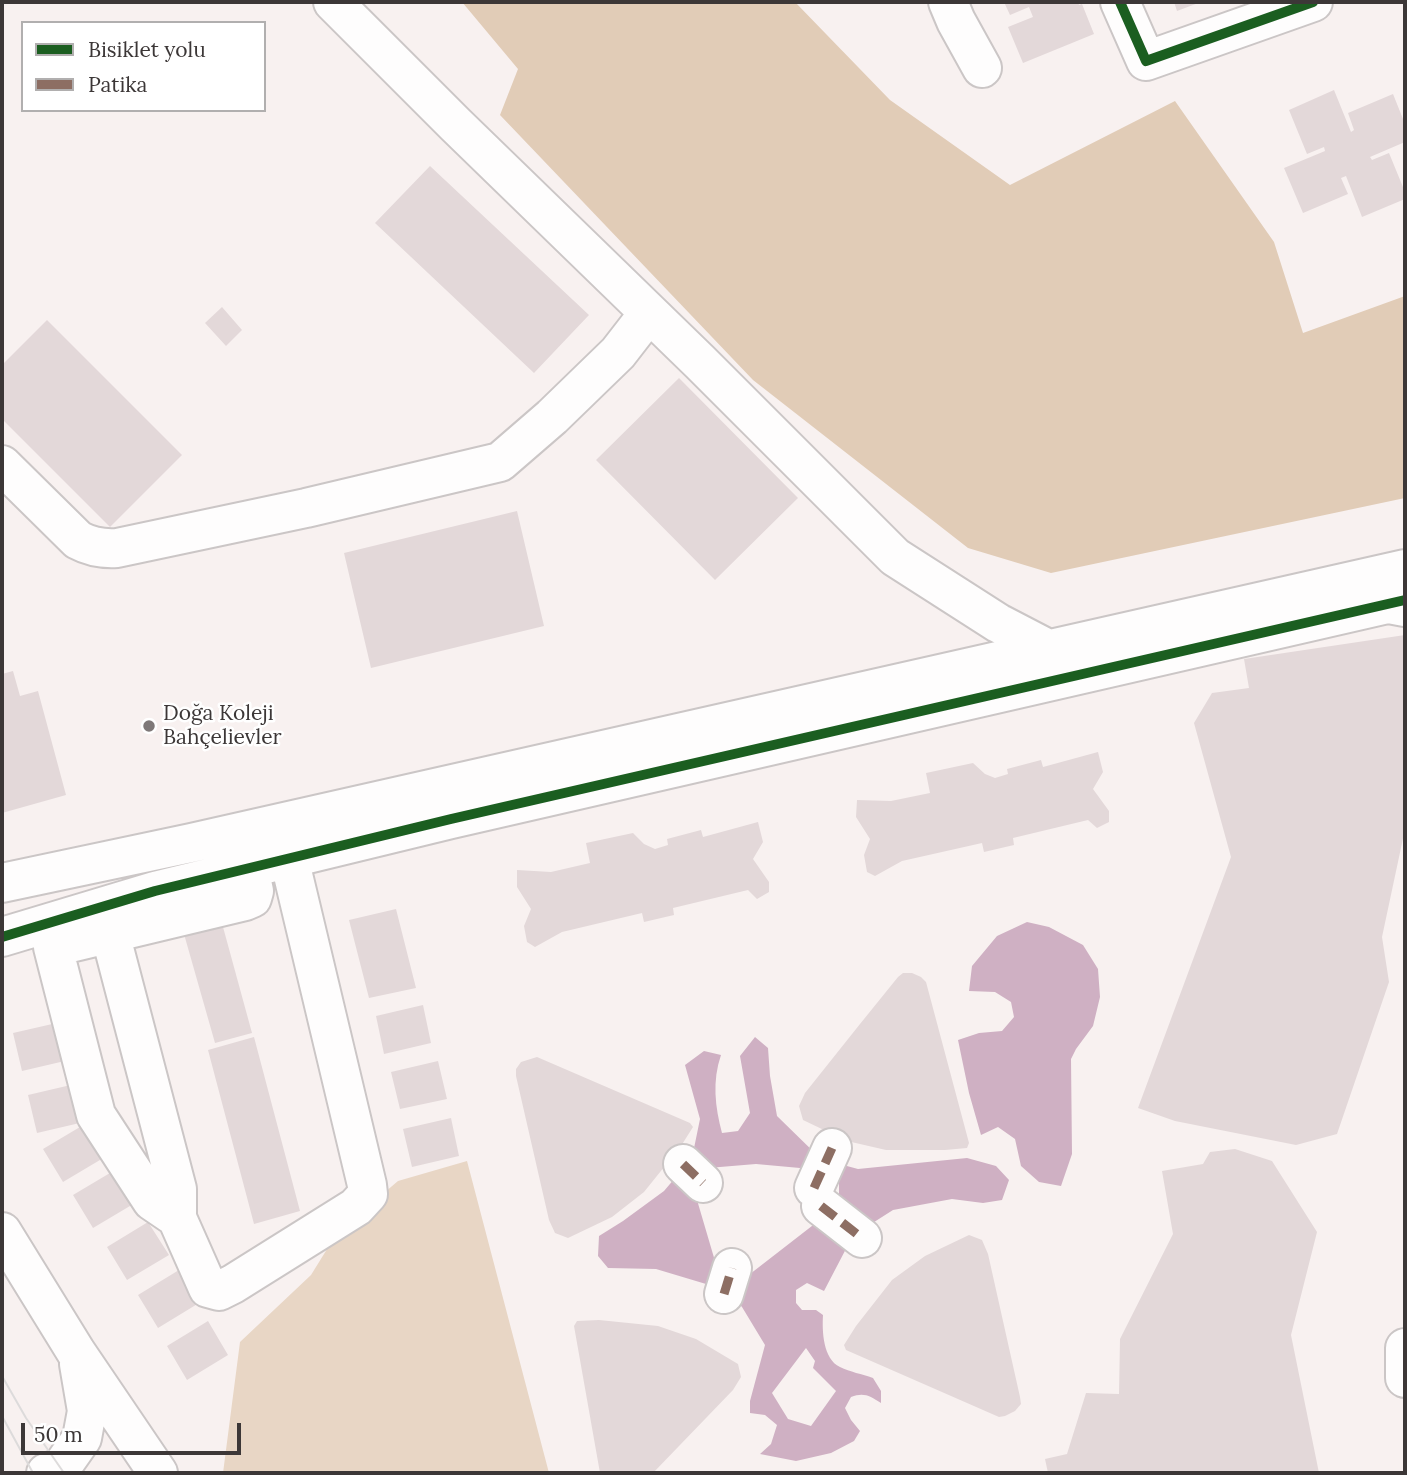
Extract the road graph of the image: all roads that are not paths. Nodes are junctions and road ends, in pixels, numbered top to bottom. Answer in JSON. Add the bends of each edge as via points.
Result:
{"nodes":[{"id":1,"x":333,"y":2,"type":"edge"},
{"id":2,"x":948,"y":2,"type":"edge"},
{"id":3,"x":1121,"y":2,"type":"edge"},
{"id":4,"x":1291,"y":5,"type":"edge"},
{"id":5,"x":982,"y":68,"type":"dead end"},
{"id":6,"x":649,"y":313,"type":"junction"},
{"id":7,"x":2,"y":466,"type":"edge"},
{"id":8,"x":1405,"y":569,"type":"edge"},
{"id":9,"x":1400,"y":604,"type":"edge"},
{"id":10,"x":1048,"y":649,"type":"junction"},
{"id":11,"x":289,"y":858,"type":"junction"},
{"id":12,"x":250,"y":868,"type":"junction"},
{"id":13,"x":2,"y":883,"type":"edge"},
{"id":14,"x":110,"y":933,"type":"junction"},
{"id":15,"x":2,"y":937,"type":"edge"},
{"id":16,"x":832,"y":1147,"type":"dead end"},
{"id":17,"x":177,"y":1219,"type":"junction"},
{"id":18,"x":2,"y":1232,"type":"edge"},
{"id":19,"x":862,"y":1238,"type":"dead end"},
{"id":20,"x":1405,"y":1348,"type":"edge"},
{"id":21,"x":76,"y":1352,"type":"junction"},
{"id":22,"x":1405,"y":1378,"type":"edge"},
{"id":23,"x":47,"y":1473,"type":"edge"},
{"id":24,"x":158,"y":1473,"type":"edge"}],
"edges":[{"from":1,"to":6,"type":"street"},
{"from":2,"to":5,"type":"street"},
{"from":3,"to":4,"type":"street","via":[[1146,61]]},
{"from":6,"to":7,"type":"street","via":[[618,353],[500,462],[306,508],[103,549],[78,540]]},
{"from":6,"to":10,"type":"street","via":[[895,557]]},
{"from":8,"to":10,"type":"street"},
{"from":9,"to":11,"type":"street"},
{"from":10,"to":13,"type":"street"},
{"from":11,"to":12,"type":"street"},
{"from":11,"to":17,"type":"street","via":[[368,1194],[356,1207],[219,1291],[208,1288]]},
{"from":12,"to":14,"type":"street","via":[[252,898]]},
{"from":12,"to":15,"type":"street"},
{"from":14,"to":17,"type":"street","via":[[177,1189]]},
{"from":14,"to":17,"type":"street","via":[[53,947],[96,1115],[152,1201]]},
{"from":16,"to":19,"type":"street","via":[[817,1197]]},
{"from":18,"to":21,"type":"street"},
{"from":20,"to":22,"type":"street"},
{"from":21,"to":23,"type":"street","via":[[87,1411],[82,1438],[61,1468]]},
{"from":21,"to":24,"type":"street"}]}
